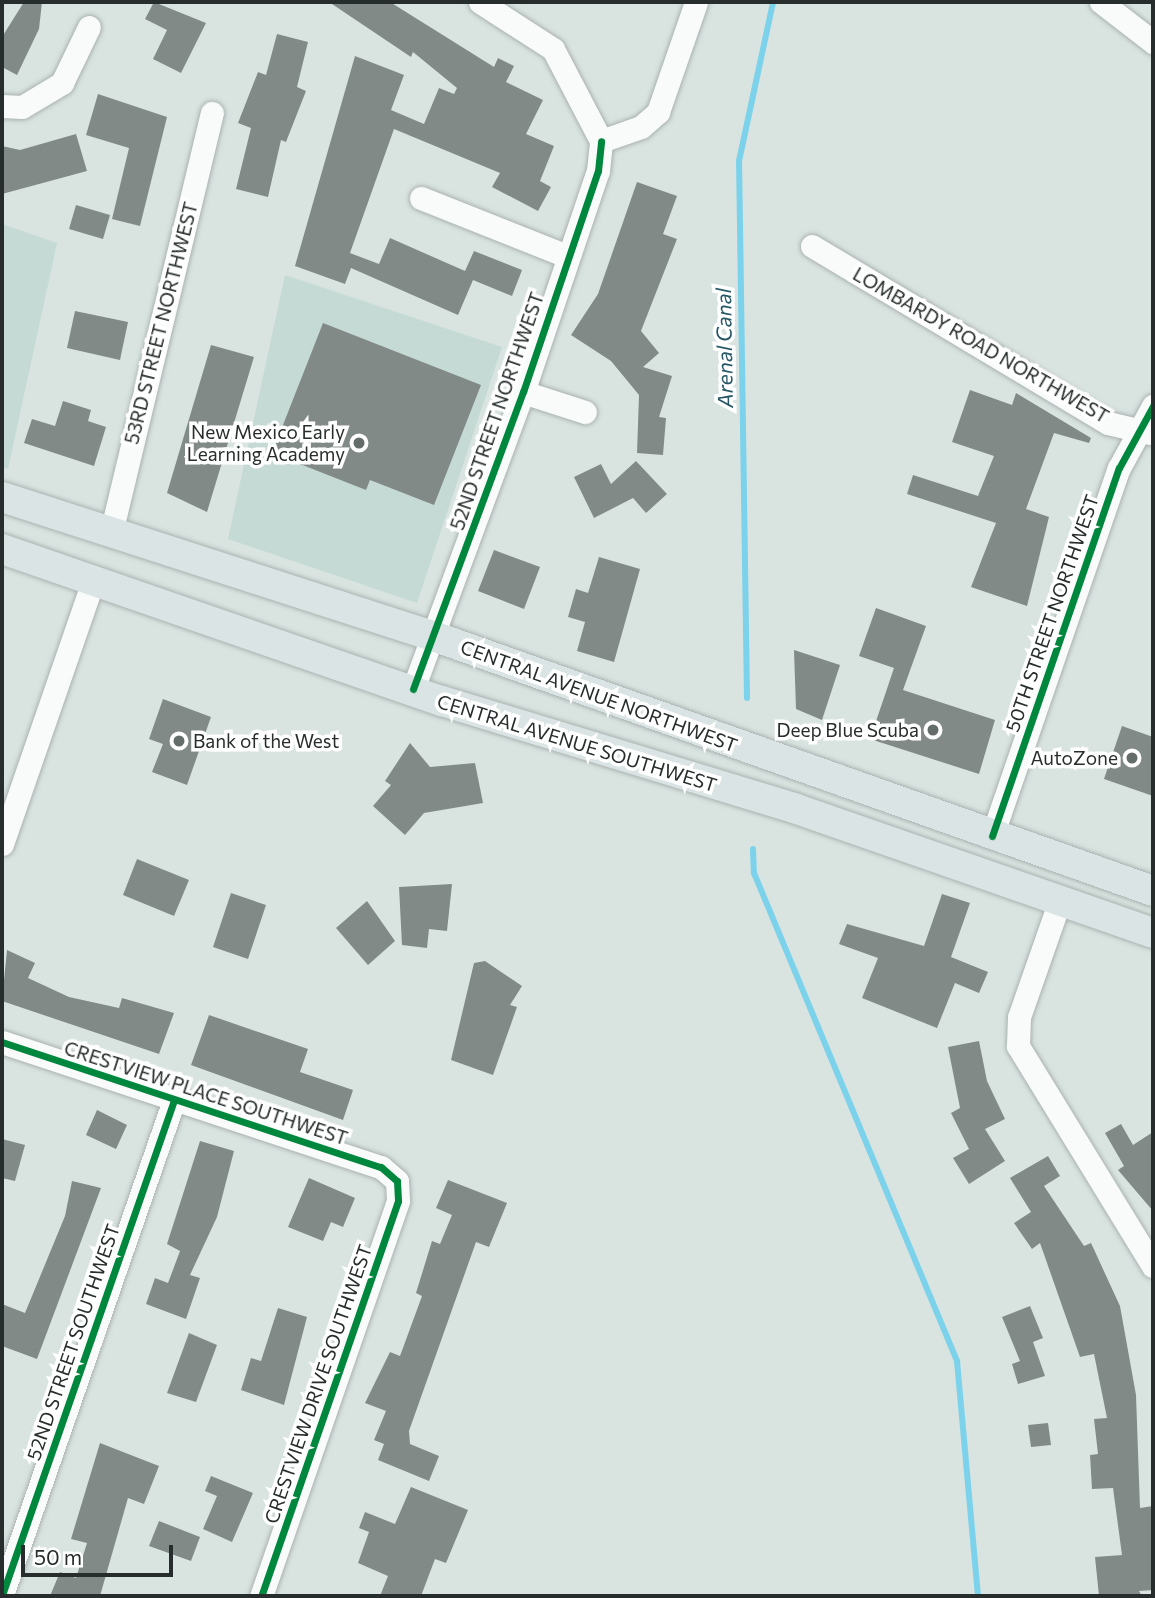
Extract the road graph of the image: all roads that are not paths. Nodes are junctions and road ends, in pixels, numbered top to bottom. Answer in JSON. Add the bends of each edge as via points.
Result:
{"nodes":[{"id":1,"x":480,"y":2,"type":"edge"},
{"id":2,"x":696,"y":2,"type":"edge"},
{"id":3,"x":1101,"y":2,"type":"edge"},
{"id":4,"x":89,"y":27,"type":"dead end"},
{"id":5,"x":1153,"y":42,"type":"edge"},
{"id":6,"x":2,"y":106,"type":"edge"},
{"id":7,"x":212,"y":113,"type":"dead end"},
{"id":8,"x":601,"y":141,"type":"junction"},
{"id":9,"x":421,"y":198,"type":"dead end"},
{"id":10,"x":812,"y":246,"type":"dead end"},
{"id":11,"x":567,"y":256,"type":"junction"},
{"id":12,"x":523,"y":393,"type":"junction"},
{"id":13,"x":1153,"y":406,"type":"edge"},
{"id":14,"x":585,"y":412,"type":"dead end"},
{"id":15,"x":1146,"y":431,"type":"edge"},
{"id":16,"x":2,"y":497,"type":"edge"},
{"id":17,"x":111,"y":533,"type":"junction"},
{"id":18,"x":2,"y":549,"type":"edge"},
{"id":19,"x":94,"y":578,"type":"junction"},
{"id":20,"x":433,"y":636,"type":"junction"},
{"id":21,"x":412,"y":690,"type":"junction"},
{"id":22,"x":992,"y":836,"type":"junction"},
{"id":23,"x":2,"y":844,"type":"edge"},
{"id":24,"x":1153,"y":891,"type":"edge"},
{"id":25,"x":1060,"y":900,"type":"junction"},
{"id":26,"x":1153,"y":933,"type":"edge"},
{"id":27,"x":2,"y":1042,"type":"edge"},
{"id":28,"x":174,"y":1100,"type":"junction"},
{"id":29,"x":397,"y":1181,"type":"joint"},
{"id":30,"x":1153,"y":1266,"type":"edge"},
{"id":31,"x":2,"y":1595,"type":"edge"},
{"id":32,"x":261,"y":1596,"type":"edge"}],
"edges":[{"from":1,"to":8,"type":"street","via":[[553,49]]},
{"from":2,"to":8,"type":"street","via":[[658,112],[640,127]]},
{"from":3,"to":5,"type":"street"},
{"from":4,"to":6,"type":"street","via":[[62,83],[22,107]]},
{"from":7,"to":17,"type":"street","name":"53RD STREET NORTHWEST"},
{"from":8,"to":11,"type":"street","name":"52ND STREET NORTHWEST","via":[[598,171]]},
{"from":9,"to":11,"type":"street"},
{"from":10,"to":15,"type":"street","name":"LOMBARDY ROAD NORTHWEST","via":[[1108,423]]},
{"from":11,"to":12,"type":"street","name":"52ND STREET NORTHWEST"},
{"from":12,"to":14,"type":"street"},
{"from":12,"to":20,"type":"street","name":"52ND STREET NORTHWEST"},
{"from":13,"to":15,"type":"street","name":"50TH STREET NORTHWEST"},
{"from":15,"to":22,"type":"street","name":"50TH STREET NORTHWEST","via":[[1115,480]]},
{"from":16,"to":17,"type":"main road","name":"CENTRAL AVENUE NORTHWEST"},
{"from":17,"to":20,"type":"main road","name":"CENTRAL AVENUE NORTHWEST"},
{"from":18,"to":19,"type":"main road","name":"CENTRAL AVENUE SOUTHWEST"},
{"from":19,"to":21,"type":"main road","name":"CENTRAL AVENUE SOUTHWEST"},
{"from":19,"to":23,"type":"street"},
{"from":20,"to":21,"type":"street","name":"52ND STREET NORTHWEST"},
{"from":20,"to":22,"type":"main road","name":"CENTRAL AVENUE NORTHWEST"},
{"from":21,"to":25,"type":"main road","name":"CENTRAL AVENUE SOUTHWEST","via":[[678,776],[794,808]]},
{"from":22,"to":24,"type":"main road","name":"CENTRAL AVENUE NORTHWEST"},
{"from":25,"to":26,"type":"main road","name":"CENTRAL AVENUE SOUTHWEST"},
{"from":25,"to":30,"type":"street","via":[[1019,1017],[1018,1046]]},
{"from":27,"to":28,"type":"street","name":"CRESTVIEW PLACE SOUTHWEST"},
{"from":28,"to":29,"type":"street","name":"CRESTVIEW PLACE SOUTHWEST","via":[[381,1167]]},
{"from":28,"to":31,"type":"street","name":"52ND STREET SOUTHWEST"},
{"from":29,"to":32,"type":"street","name":"CRESTVIEW DRIVE SOUTHWEST","via":[[398,1201]]}]}
